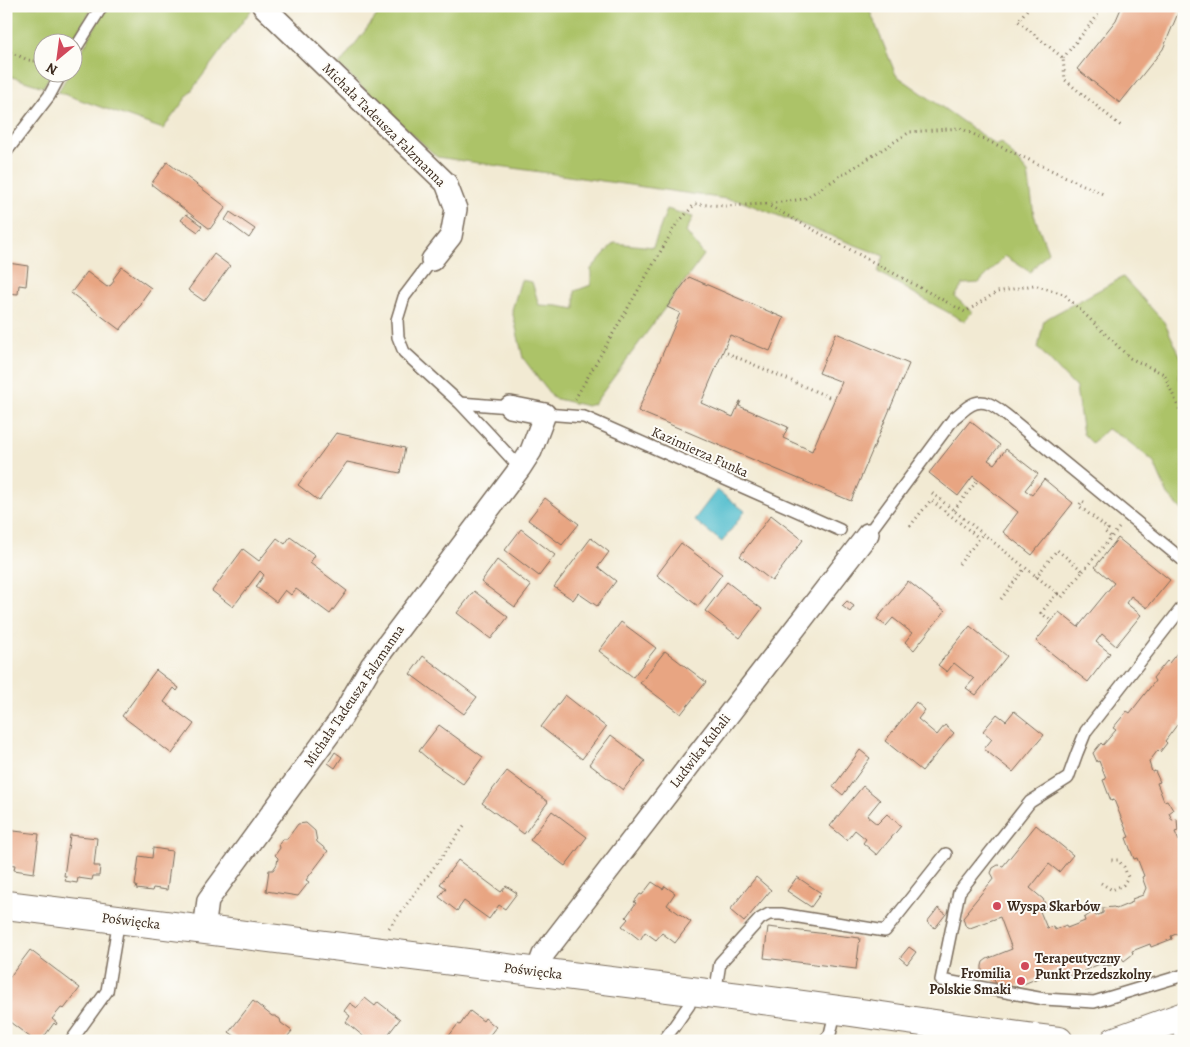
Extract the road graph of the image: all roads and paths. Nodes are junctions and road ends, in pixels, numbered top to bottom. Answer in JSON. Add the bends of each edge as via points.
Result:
{"nodes":[{"id":1,"x":102,"y":6,"type":"edge"},
{"id":2,"x":264,"y":6,"type":"edge"},
{"id":3,"x":1030,"y":6,"type":"edge"},
{"id":4,"x":1098,"y":15,"type":"dead end"},
{"id":5,"x":82,"y":38,"type":"edge"},
{"id":6,"x":6,"y":50,"type":"edge"},
{"id":7,"x":1063,"y":58,"type":"junction"},
{"id":8,"x":32,"y":61,"type":"edge"},
{"id":9,"x":57,"y":82,"type":"edge"},
{"id":10,"x":1121,"y":126,"type":"dead end"},
{"id":11,"x":6,"y":152,"type":"edge"},
{"id":12,"x":1102,"y":194,"type":"dead end"},
{"id":13,"x":766,"y":204,"type":"junction"},
{"id":14,"x":432,"y":260,"type":"joint"},
{"id":15,"x":728,"y":354,"type":"dead end"},
{"id":16,"x":831,"y":398,"type":"dead end"},
{"id":17,"x":460,"y":403,"type":"junction"},
{"id":18,"x":510,"y":407,"type":"joint"},
{"id":19,"x":544,"y":414,"type":"junction"},
{"id":20,"x":569,"y":416,"type":"junction"},
{"id":21,"x":1184,"y":420,"type":"edge"},
{"id":22,"x":520,"y":468,"type":"junction"},
{"id":23,"x":977,"y":481,"type":"dead end"},
{"id":24,"x":932,"y":493,"type":"dead end"},
{"id":25,"x":1090,"y":507,"type":"dead end"},
{"id":26,"x":954,"y":510,"type":"junction"},
{"id":27,"x":910,"y":526,"type":"dead end"},
{"id":28,"x":1118,"y":529,"type":"dead end"},
{"id":29,"x":840,"y":530,"type":"dead end"},
{"id":30,"x":868,"y":534,"type":"joint"},
{"id":31,"x":982,"y":534,"type":"junction"},
{"id":32,"x":1112,"y":537,"type":"junction"},
{"id":33,"x":979,"y":538,"type":"junction"},
{"id":34,"x":1184,"y":561,"type":"edge"},
{"id":35,"x":959,"y":564,"type":"dead end"},
{"id":36,"x":1025,"y":568,"type":"junction"},
{"id":37,"x":1083,"y":571,"type":"junction"},
{"id":38,"x":1036,"y":577,"type":"junction"},
{"id":39,"x":1057,"y":593,"type":"junction"},
{"id":40,"x":1001,"y":598,"type":"dead end"},
{"id":41,"x":1184,"y":605,"type":"edge"},
{"id":42,"x":1051,"y":622,"type":"dead end"},
{"id":43,"x":1184,"y":759,"type":"edge"},
{"id":44,"x":1184,"y":775,"type":"edge"},
{"id":45,"x":466,"y":824,"type":"dead end"},
{"id":46,"x":946,"y":854,"type":"dead end"},
{"id":47,"x":1108,"y":860,"type":"dead end"},
{"id":48,"x":1101,"y":884,"type":"dead end"},
{"id":49,"x":6,"y":905,"type":"edge"},
{"id":50,"x":119,"y":919,"type":"junction"},
{"id":51,"x":204,"y":930,"type":"junction"},
{"id":52,"x":387,"y":933,"type":"dead end"},
{"id":53,"x":537,"y":971,"type":"junction"},
{"id":54,"x":1184,"y":974,"type":"edge"},
{"id":55,"x":703,"y":992,"type":"junction"},
{"id":56,"x":836,"y":1010,"type":"junction"},
{"id":57,"x":1180,"y":1025,"type":"edge"},
{"id":58,"x":71,"y":1041,"type":"edge"},
{"id":59,"x":663,"y":1041,"type":"edge"},
{"id":60,"x":824,"y":1041,"type":"edge"},
{"id":61,"x":1059,"y":1041,"type":"edge"},
{"id":62,"x":1115,"y":1041,"type":"edge"}],
"edges":[{"from":1,"to":5,"type":"lane"},
{"from":2,"to":14,"type":"street","name":"Michała Tadeusza Falzmanna","via":[[446,182],[456,209],[451,236]]},
{"from":3,"to":7,"type":"path","via":[[1018,22]]},
{"from":4,"to":7,"type":"path"},
{"from":6,"to":8,"type":"path"},
{"from":7,"to":10,"type":"path","via":[[1065,80]]},
{"from":9,"to":11,"type":"lane"},
{"from":12,"to":13,"type":"path","via":[[960,128],[910,132],[804,198]]},
{"from":13,"to":20,"type":"path","via":[[695,204],[676,225],[571,407]]},
{"from":13,"to":21,"type":"path","via":[[965,312],[997,292],[1034,285],[1064,294],[1130,358],[1164,374]]},
{"from":14,"to":17,"type":"lane","name":"Michała Tadeusza Falzmanna","via":[[404,297],[397,320],[398,337],[404,352]]},
{"from":15,"to":16,"type":"path"},
{"from":17,"to":18,"type":"lane"},
{"from":17,"to":22,"type":"lane","name":"Michała Tadeusza Falzmanna"},
{"from":18,"to":19,"type":"street"},
{"from":19,"to":20,"type":"lane","name":"Kazimierza Funka"},
{"from":19,"to":22,"type":"street","name":"Michała Tadeusza Falzmanna","via":[[531,451]]},
{"from":20,"to":29,"type":"lane","name":"Kazimierza Funka","via":[[584,417]]},
{"from":22,"to":51,"type":"street","name":"Michała Tadeusza Falzmanna","via":[[371,666],[342,717],[208,900]]},
{"from":23,"to":26,"type":"path"},
{"from":24,"to":26,"type":"path"},
{"from":25,"to":32,"type":"path","via":[[1082,501],[1079,506],[1108,529],[1105,532]]},
{"from":26,"to":31,"type":"path"},
{"from":27,"to":33,"type":"path","via":[[931,500]]},
{"from":28,"to":32,"type":"path"},
{"from":30,"to":34,"type":"lane","via":[[954,418],[971,405],[981,402],[991,404],[1011,419]]},
{"from":30,"to":53,"type":"street","name":"Ludwika Kubali","via":[[543,955]]},
{"from":31,"to":33,"type":"path"},
{"from":31,"to":36,"type":"path"},
{"from":32,"to":37,"type":"path"},
{"from":33,"to":35,"type":"path"},
{"from":36,"to":38,"type":"path"},
{"from":36,"to":40,"type":"path"},
{"from":37,"to":38,"type":"path","via":[[1057,550]]},
{"from":37,"to":39,"type":"path","via":[[1062,597]]},
{"from":38,"to":39,"type":"path"},
{"from":39,"to":42,"type":"path","via":[[1041,613]]},
{"from":41,"to":54,"type":"lane","via":[[1086,731],[1068,778],[1030,802],[959,892],[942,980],[1044,999],[1094,1002]]},
{"from":43,"to":44,"type":"path","via":[[1179,765]]},
{"from":45,"to":52,"type":"path"},
{"from":46,"to":55,"type":"lane","via":[[885,931],[769,914],[760,919],[720,963]]},
{"from":47,"to":48,"type":"path","via":[[1118,860],[1128,877],[1123,885],[1112,890]]},
{"from":49,"to":50,"type":"street","name":"Poświęcka"},
{"from":50,"to":51,"type":"street","name":"Poświęcka"},
{"from":50,"to":58,"type":"lane","via":[[107,991]]},
{"from":51,"to":53,"type":"street","name":"Poświęcka"},
{"from":53,"to":55,"type":"street","name":"Poświęcka"},
{"from":55,"to":56,"type":"street","name":"Poświęcka"},
{"from":55,"to":59,"type":"lane","via":[[689,1005]]},
{"from":56,"to":60,"type":"lane","via":[[830,1034]]},
{"from":56,"to":61,"type":"street","name":"Poświęcka"},
{"from":57,"to":62,"type":"street"}]}
